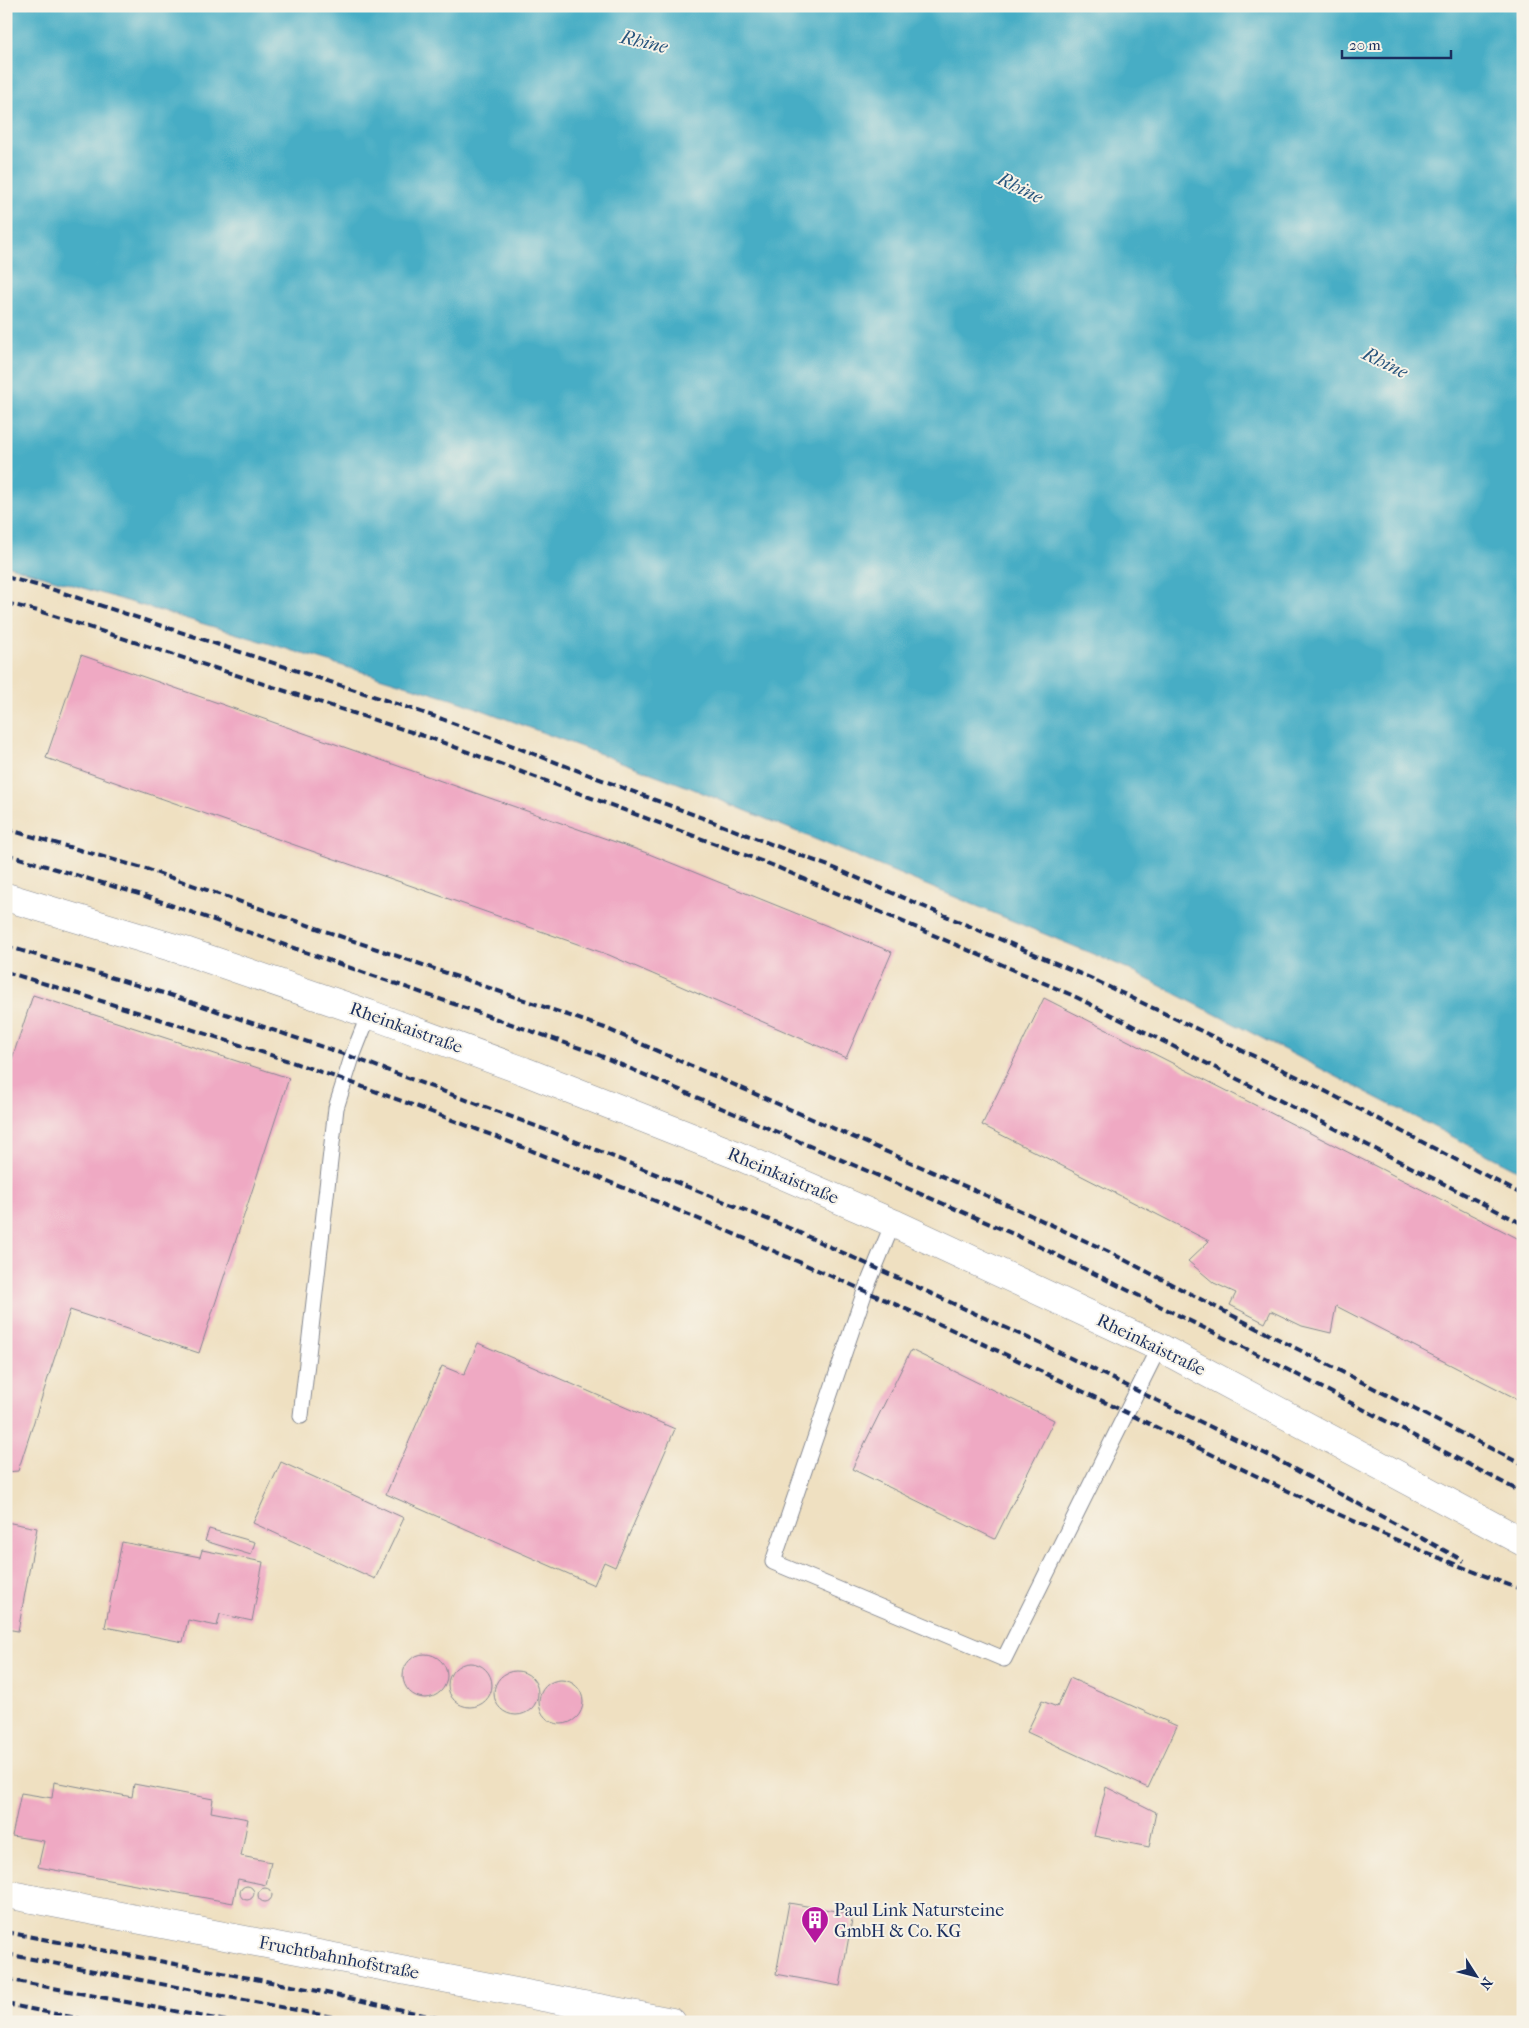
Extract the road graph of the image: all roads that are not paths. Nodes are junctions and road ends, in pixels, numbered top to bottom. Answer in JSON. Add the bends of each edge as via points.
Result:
{"nodes":[{"id":1,"x":6,"y":897,"type":"edge"},
{"id":2,"x":369,"y":1014,"type":"junction"},
{"id":3,"x":893,"y":1223,"type":"junction"},
{"id":4,"x":1159,"y":1348,"type":"junction"},
{"id":5,"x":301,"y":1416,"type":"dead end"},
{"id":6,"x":1523,"y":1542,"type":"edge"},
{"id":7,"x":6,"y":1894,"type":"edge"},
{"id":8,"x":672,"y":2022,"type":"edge"}],
"edges":[{"from":1,"to":2,"type":"street","name":"Rheinkaistraße","via":[[188,952]]},
{"from":2,"to":3,"type":"street","name":"Rheinkaistraße","via":[[534,1074],[734,1154]]},
{"from":2,"to":5,"type":"lane","via":[[336,1108]]},
{"from":3,"to":4,"type":"street","name":"Rheinkaistraße"},
{"from":3,"to":4,"type":"lane","via":[[864,1291],[774,1562],[1004,1659]]},
{"from":4,"to":6,"type":"street","name":"Rheinkaistraße"},
{"from":7,"to":8,"type":"street","name":"Fruchtbahnhofstraße"}]}
